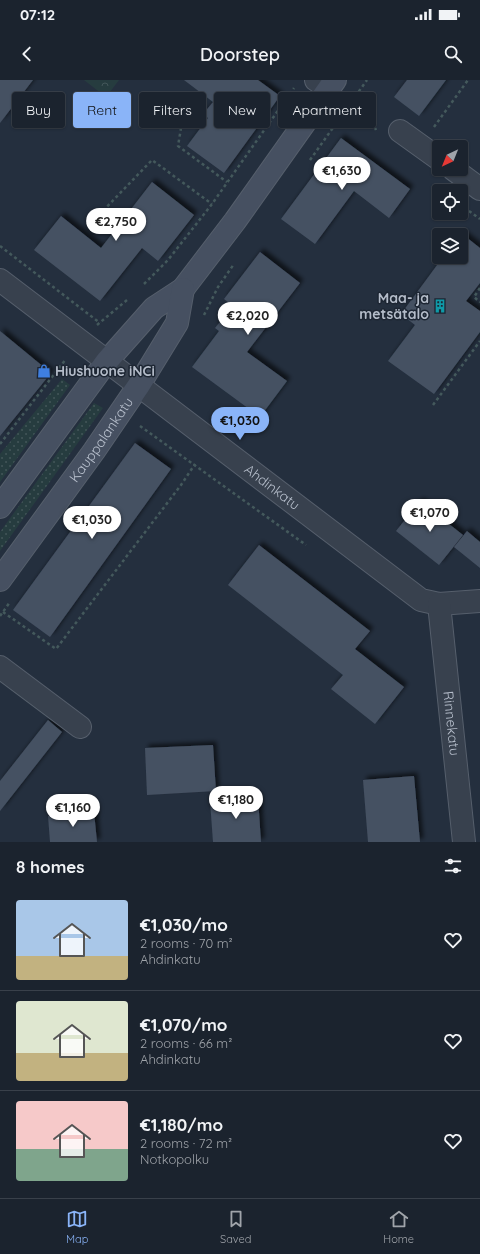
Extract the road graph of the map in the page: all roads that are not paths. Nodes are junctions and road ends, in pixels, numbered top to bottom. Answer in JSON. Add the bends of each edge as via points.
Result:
{"nodes":[{"id":1,"x":319,"y":84,"type":"edge"},
{"id":2,"x":400,"y":131,"type":"dead end"},
{"id":3,"x":432,"y":154,"type":"edge"},
{"id":4,"x":462,"y":176,"type":"edge"},
{"id":5,"x":480,"y":189,"type":"edge"},
{"id":6,"x":0,"y":280,"type":"edge"},
{"id":7,"x":183,"y":289,"type":"junction"},
{"id":8,"x":107,"y":362,"type":"junction"},
{"id":9,"x":139,"y":386,"type":"junction"},
{"id":10,"x":0,"y":507,"type":"edge"},
{"id":11,"x":0,"y":580,"type":"edge"},
{"id":12,"x":480,"y":601,"type":"edge"},
{"id":13,"x":439,"y":604,"type":"junction"},
{"id":14,"x":0,"y":667,"type":"edge"},
{"id":15,"x":80,"y":727,"type":"dead end"},
{"id":16,"x":464,"y":842,"type":"edge"}],
"edges":[{"from":1,"to":7,"type":"main road","name":"Kauppalankatu","via":[[238,215]]},
{"from":2,"to":3,"type":"street"},
{"from":4,"to":5,"type":"street"},
{"from":6,"to":8,"type":"street","name":"Ahdinkatu"},
{"from":7,"to":8,"type":"main road","name":"Kauppalankatu","via":[[154,308]]},
{"from":7,"to":9,"type":"main road","name":"Kauppalankatu","via":[[177,323]]},
{"from":8,"to":9,"type":"street","name":"Ahdinkatu"},
{"from":8,"to":10,"type":"main road","name":"Kauppalankatu"},
{"from":9,"to":11,"type":"main road","name":"Kauppalankatu"},
{"from":9,"to":13,"type":"street","name":"Ahdinkatu","via":[[421,600]]},
{"from":12,"to":13,"type":"street","name":"Ahdinkatu"},
{"from":13,"to":16,"type":"street","name":"Rinnekatu"},
{"from":14,"to":15,"type":"street"}]}
